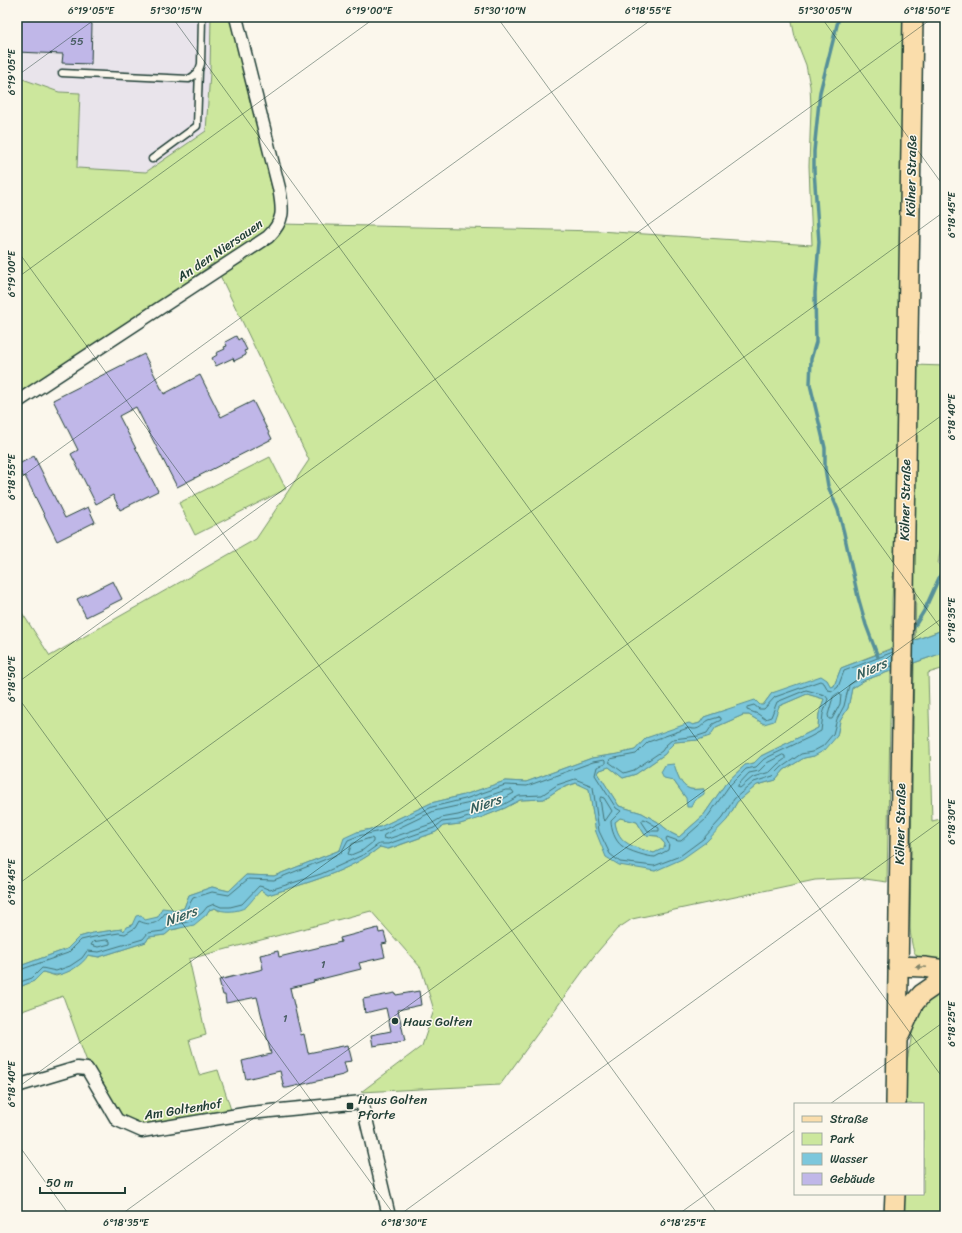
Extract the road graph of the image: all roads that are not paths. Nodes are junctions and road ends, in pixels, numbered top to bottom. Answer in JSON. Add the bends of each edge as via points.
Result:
{"nodes":[{"id":1,"x":202,"y":17,"type":"edge"},
{"id":2,"x":236,"y":17,"type":"edge"},
{"id":3,"x":913,"y":17,"type":"edge"},
{"id":4,"x":199,"y":70,"type":"junction"},
{"id":5,"x":62,"y":73,"type":"dead end"},
{"id":6,"x":152,"y":159,"type":"dead end"},
{"id":7,"x":17,"y":402,"type":"edge"},
{"id":8,"x":898,"y":974,"type":"junction"},
{"id":9,"x":943,"y":978,"type":"edge"},
{"id":10,"x":897,"y":1041,"type":"junction"},
{"id":11,"x":17,"y":1086,"type":"edge"},
{"id":12,"x":896,"y":1103,"type":"edge"},
{"id":13,"x":894,"y":1195,"type":"edge"},
{"id":14,"x":389,"y":1216,"type":"edge"},
{"id":15,"x":894,"y":1216,"type":"edge"}],
"edges":[{"from":1,"to":4,"type":"lane"},
{"from":2,"to":7,"type":"street","name":"An den Niersauen","via":[[283,209],[276,229],[268,237]]},
{"from":3,"to":8,"type":"main road","name":"Kölner Straße"},
{"from":4,"to":5,"type":"lane","via":[[189,79]]},
{"from":4,"to":6,"type":"lane","via":[[197,126]]},
{"from":8,"to":9,"type":"main road"},
{"from":8,"to":10,"type":"main road","name":"Kölner Straße"},
{"from":9,"to":10,"type":"main road","via":[[914,1003]]},
{"from":10,"to":12,"type":"main road","name":"Kölner Straße"},
{"from":11,"to":14,"type":"street","name":"Am Goltenhof","via":[[77,1068],[87,1069],[117,1120],[142,1131],[250,1112],[362,1102]]},
{"from":13,"to":15,"type":"main road"}]}
